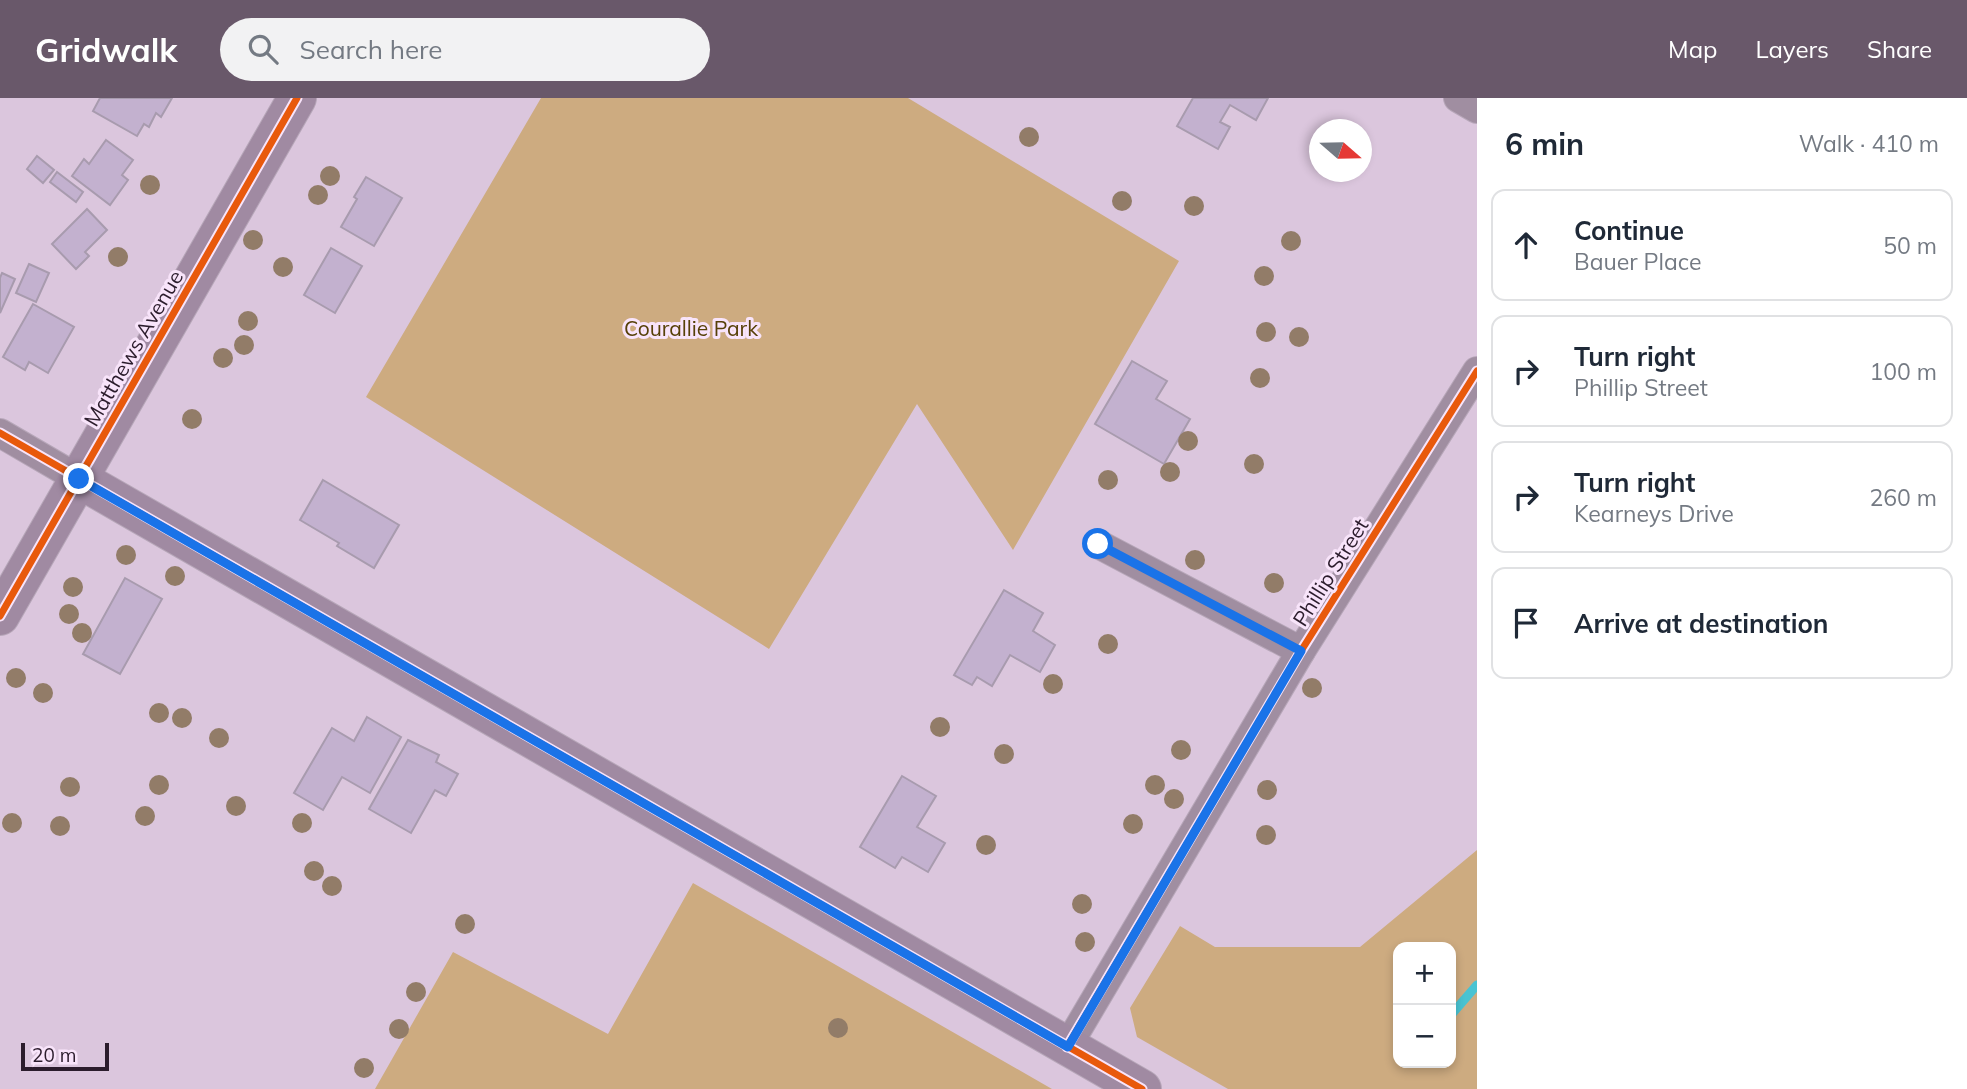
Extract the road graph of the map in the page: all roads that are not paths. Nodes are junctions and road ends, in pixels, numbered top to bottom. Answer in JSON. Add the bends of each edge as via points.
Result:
{"nodes":[{"id":1,"x":297,"y":98,"type":"edge"},
{"id":2,"x":1458,"y":98,"type":"edge"},
{"id":3,"x":1477,"y":109,"type":"edge"},
{"id":4,"x":1477,"y":371,"type":"edge"},
{"id":5,"x":1468,"y":407,"type":"edge"},
{"id":6,"x":0,"y":433,"type":"edge"},
{"id":7,"x":79,"y":479,"type":"junction"},
{"id":8,"x":1098,"y":544,"type":"dead end"},
{"id":9,"x":0,"y":616,"type":"edge"},
{"id":10,"x":1301,"y":651,"type":"junction"},
{"id":11,"x":1068,"y":1047,"type":"junction"},
{"id":12,"x":1142,"y":1089,"type":"edge"}],
"edges":[{"from":1,"to":7,"type":"street","name":"Matthews Avenue"},
{"from":2,"to":3,"type":"street"},
{"from":4,"to":5,"type":"street","name":"Phillip Street"},
{"from":5,"to":10,"type":"street","name":"Phillip Street"},
{"from":6,"to":7,"type":"street"},
{"from":7,"to":9,"type":"street","name":"Matthews Avenue"},
{"from":7,"to":11,"type":"street"},
{"from":8,"to":10,"type":"street"},
{"from":10,"to":11,"type":"street","name":"Phillip Street"},
{"from":11,"to":12,"type":"street"}]}
